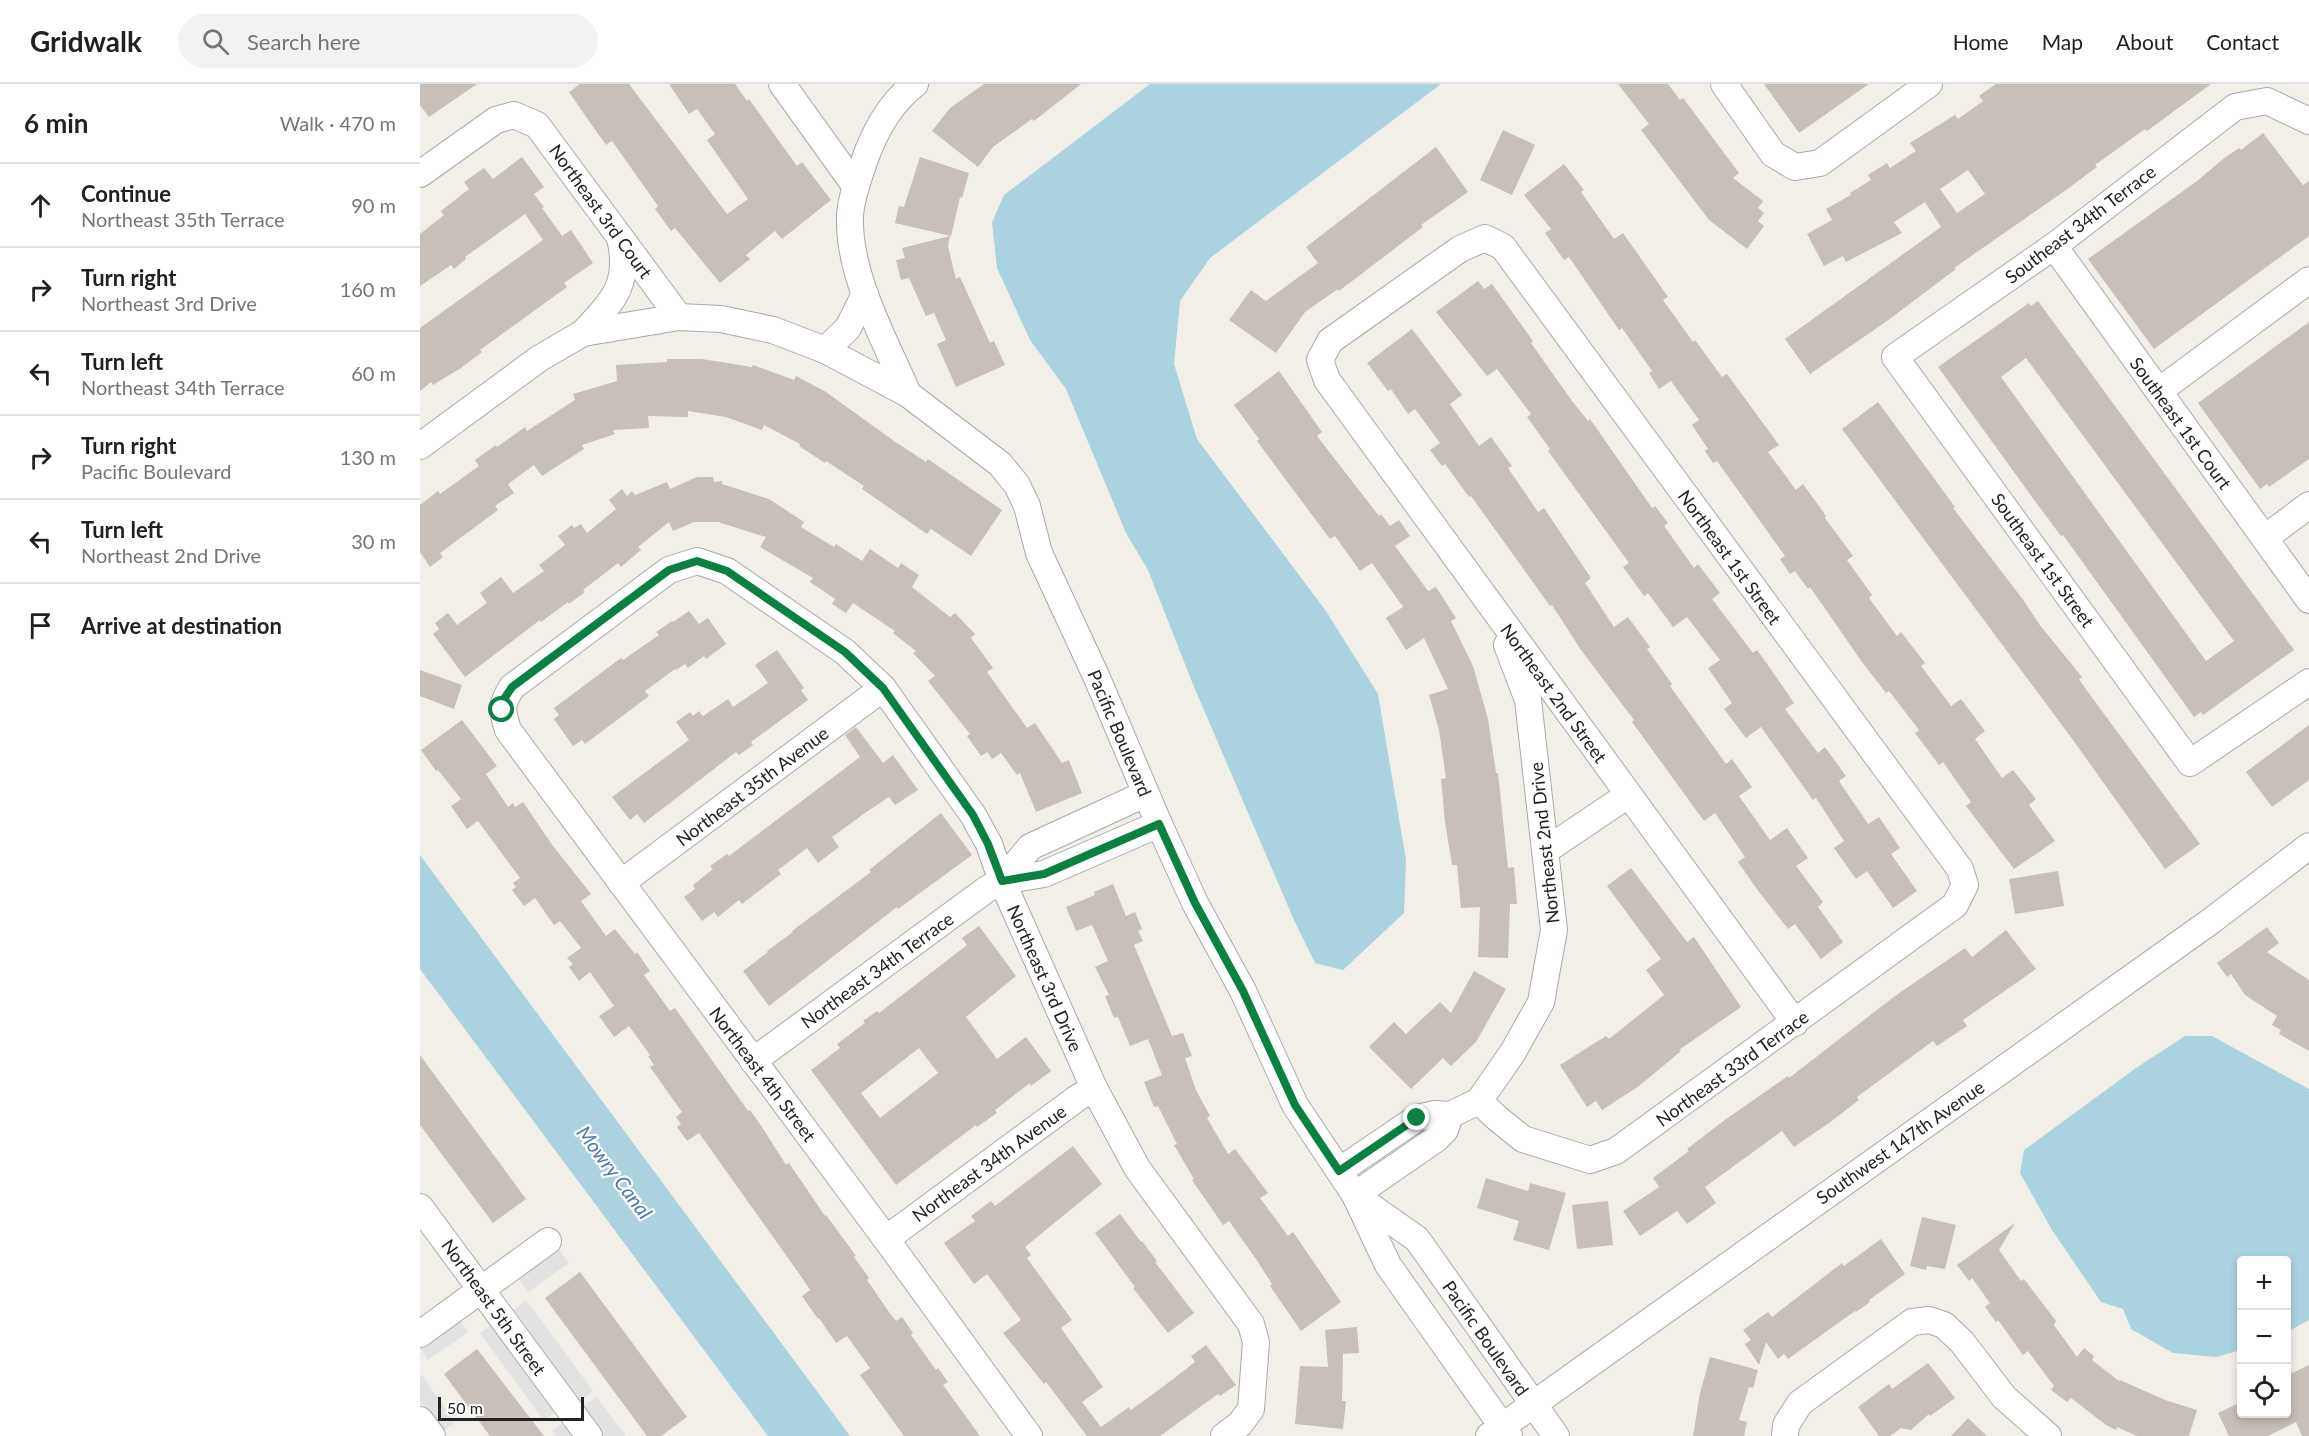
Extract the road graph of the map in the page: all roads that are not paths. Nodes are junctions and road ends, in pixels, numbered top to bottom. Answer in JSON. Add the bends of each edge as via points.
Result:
{"nodes":[{"id":1,"x":782,"y":84,"type":"edge"},
{"id":2,"x":915,"y":84,"type":"edge"},
{"id":3,"x":1724,"y":84,"type":"edge"},
{"id":4,"x":1929,"y":84,"type":"edge"},
{"id":5,"x":2309,"y":121,"type":"edge"},
{"id":6,"x":420,"y":174,"type":"edge"},
{"id":7,"x":856,"y":187,"type":"junction"},
{"id":8,"x":620,"y":237,"type":"junction"},
{"id":9,"x":2054,"y":246,"type":"junction"},
{"id":10,"x":2309,"y":280,"type":"edge"},
{"id":11,"x":865,"y":294,"type":"junction"},
{"id":12,"x":679,"y":317,"type":"junction"},
{"id":13,"x":583,"y":333,"type":"junction"},
{"id":14,"x":825,"y":350,"type":"junction"},
{"id":15,"x":1895,"y":357,"type":"joint"},
{"id":16,"x":1320,"y":360,"type":"joint"},
{"id":17,"x":2159,"y":391,"type":"junction"},
{"id":18,"x":908,"y":394,"type":"junction"},
{"id":19,"x":420,"y":446,"type":"edge"},
{"id":20,"x":2309,"y":505,"type":"edge"},
{"id":21,"x":2265,"y":538,"type":"junction"},
{"id":22,"x":2309,"y":600,"type":"edge"},
{"id":23,"x":1495,"y":614,"type":"junction"},
{"id":24,"x":2309,"y":682,"type":"edge"},
{"id":25,"x":883,"y":688,"type":"junction"},
{"id":26,"x":502,"y":710,"type":"joint"},
{"id":27,"x":1145,"y":794,"type":"junction"},
{"id":28,"x":1628,"y":795,"type":"junction"},
{"id":29,"x":1159,"y":824,"type":"junction"},
{"id":30,"x":2309,"y":846,"type":"edge"},
{"id":31,"x":1545,"y":851,"type":"junction"},
{"id":32,"x":1002,"y":881,"type":"junction"},
{"id":33,"x":621,"y":883,"type":"junction"},
{"id":34,"x":1965,"y":885,"type":"joint"},
{"id":35,"x":1795,"y":1023,"type":"junction"},
{"id":36,"x":753,"y":1061,"type":"junction"},
{"id":37,"x":1094,"y":1088,"type":"junction"},
{"id":38,"x":1479,"y":1101,"type":"junction"},
{"id":39,"x":1450,"y":1115,"type":"junction"},
{"id":40,"x":1339,"y":1171,"type":"junction"},
{"id":41,"x":1354,"y":1195,"type":"junction"},
{"id":42,"x":420,"y":1207,"type":"edge"},
{"id":43,"x":886,"y":1239,"type":"junction"},
{"id":44,"x":1417,"y":1239,"type":"junction"},
{"id":45,"x":548,"y":1241,"type":"dead end"},
{"id":46,"x":1388,"y":1265,"type":"junction"},
{"id":47,"x":481,"y":1290,"type":"junction"},
{"id":48,"x":420,"y":1334,"type":"edge"},
{"id":49,"x":1534,"y":1404,"type":"junction"},
{"id":50,"x":420,"y":1420,"type":"edge"},
{"id":51,"x":1785,"y":1431,"type":"edge"},
{"id":52,"x":1500,"y":1433,"type":"edge"},
{"id":53,"x":432,"y":1436,"type":"edge"},
{"id":54,"x":589,"y":1436,"type":"edge"},
{"id":55,"x":1029,"y":1436,"type":"edge"},
{"id":56,"x":1224,"y":1436,"type":"edge"},
{"id":57,"x":1556,"y":1436,"type":"edge"},
{"id":58,"x":2048,"y":1436,"type":"edge"}],
"edges":[{"from":1,"to":7,"type":"street"},
{"from":2,"to":7,"type":"street","via":[[901,94],[872,138]]},
{"from":3,"to":4,"type":"street","via":[[1773,154],[1795,167],[1820,163]]},
{"from":5,"to":9,"type":"street","name":"Southeast 34th Terrace","via":[[2267,101],[2235,107]]},
{"from":6,"to":8,"type":"street","name":"Northeast 3rd Court","via":[[496,120],[514,115],[537,125]]},
{"from":7,"to":11,"type":"street","via":[[850,216],[854,255]]},
{"from":8,"to":12,"type":"street","name":"Northeast 3rd Court"},
{"from":8,"to":13,"type":"street","via":[[625,256],[622,282]]},
{"from":9,"to":15,"type":"street","name":"Southeast 34th Terrace"},
{"from":9,"to":17,"type":"street","name":"Southeast 1st Court"},
{"from":10,"to":17,"type":"street"},
{"from":11,"to":14,"type":"street","via":[[848,328]]},
{"from":11,"to":18,"type":"street"},
{"from":12,"to":13,"type":"street","name":"Pacific Boulevard"},
{"from":12,"to":14,"type":"street","name":"Pacific Boulevard","via":[[721,319],[773,330]]},
{"from":13,"to":19,"type":"street","via":[[540,358]]},
{"from":14,"to":18,"type":"street","name":"Pacific Boulevard"},
{"from":15,"to":24,"type":"street","name":"Southeast 1st Street","via":[[2190,764]]},
{"from":16,"to":23,"type":"street","name":"Northeast 2nd Street","via":[[1327,380]]},
{"from":16,"to":34,"type":"street","name":"Northeast 1st Street","via":[[1330,341],[1460,249],[1485,238],[1503,248],[1960,869]]},
{"from":17,"to":21,"type":"street","name":"Southeast 1st Court"},
{"from":18,"to":27,"type":"street","name":"Pacific Boulevard","via":[[999,465],[1017,485],[1027,506],[1039,553]]},
{"from":20,"to":21,"type":"street"},
{"from":21,"to":22,"type":"street","name":"Southeast 1st Court"},
{"from":23,"to":28,"type":"street","name":"Northeast 2nd Street"},
{"from":23,"to":31,"type":"street","name":"Northeast 2nd Drive","via":[[1528,700]]},
{"from":25,"to":26,"type":"street","name":"Northeast 3rd Drive","via":[[845,652],[737,577],[697,561],[669,570],[512,687]]},
{"from":25,"to":32,"type":"street","name":"Northeast 3rd Drive","via":[[973,815]]},
{"from":25,"to":33,"type":"street","name":"Northeast 35th Avenue"},
{"from":26,"to":33,"type":"street","name":"Northeast 4th Street","via":[[508,730]]},
{"from":27,"to":29,"type":"street","name":"Pacific Boulevard"},
{"from":27,"to":32,"type":"street","name":"Northeast 34th Terrace","via":[[1030,847]]},
{"from":28,"to":31,"type":"street"},
{"from":28,"to":35,"type":"street","name":"Northeast 2nd Street"},
{"from":29,"to":32,"type":"street","name":"Northeast 34th Terrace","via":[[1044,874]]},
{"from":29,"to":40,"type":"street","name":"Pacific Boulevard","via":[[1295,1105]]},
{"from":30,"to":49,"type":"street","name":"Southwest 147th Avenue","via":[[2211,921]]},
{"from":31,"to":38,"type":"street","name":"Northeast 2nd Drive","via":[[1554,930],[1541,1002]]},
{"from":32,"to":36,"type":"street","name":"Northeast 34th Terrace"},
{"from":32,"to":37,"type":"street","name":"Northeast 3rd Drive"},
{"from":33,"to":36,"type":"street","name":"Northeast 4th Street"},
{"from":34,"to":35,"type":"street","name":"Northeast 33rd Terrace","via":[[1955,904]]},
{"from":35,"to":38,"type":"street","name":"Northeast 33rd Terrace","via":[[1616,1151],[1590,1160],[1523,1138]]},
{"from":36,"to":43,"type":"street","name":"Northeast 4th Street"},
{"from":37,"to":43,"type":"street","name":"Northeast 34th Avenue"},
{"from":37,"to":56,"type":"street","name":"Northeast 3rd Drive","via":[[1137,1168],[1251,1324],[1256,1342],[1251,1409]]},
{"from":38,"to":39,"type":"street","name":"Northeast 2nd Drive"},
{"from":39,"to":40,"type":"street","name":"Northeast 2nd Drive","via":[[1417,1118]]},
{"from":39,"to":41,"type":"street","via":[[1436,1139]]},
{"from":40,"to":41,"type":"street","name":"Pacific Boulevard"},
{"from":41,"to":44,"type":"street","name":"Pacific Boulevard"},
{"from":41,"to":46,"type":"street","name":"Pacific Boulevard"},
{"from":42,"to":47,"type":"street","name":"Northeast 5th Street"},
{"from":43,"to":55,"type":"street","name":"Northeast 4th Street"},
{"from":44,"to":46,"type":"street","via":[[1402,1247]]},
{"from":44,"to":49,"type":"street","name":"Pacific Boulevard"},
{"from":45,"to":47,"type":"street"},
{"from":46,"to":52,"type":"street","name":"Pacific Boulevard"},
{"from":47,"to":48,"type":"street"},
{"from":47,"to":54,"type":"street","name":"Northeast 5th Street"},
{"from":49,"to":52,"type":"street","name":"Southwest 147th Avenue"},
{"from":49,"to":57,"type":"street","name":"Pacific Boulevard"},
{"from":50,"to":53,"type":"street"},
{"from":51,"to":58,"type":"street","via":[[1800,1403],[1912,1322],[1929,1320],[1944,1324],[1962,1341],[2004,1397]]}]}
